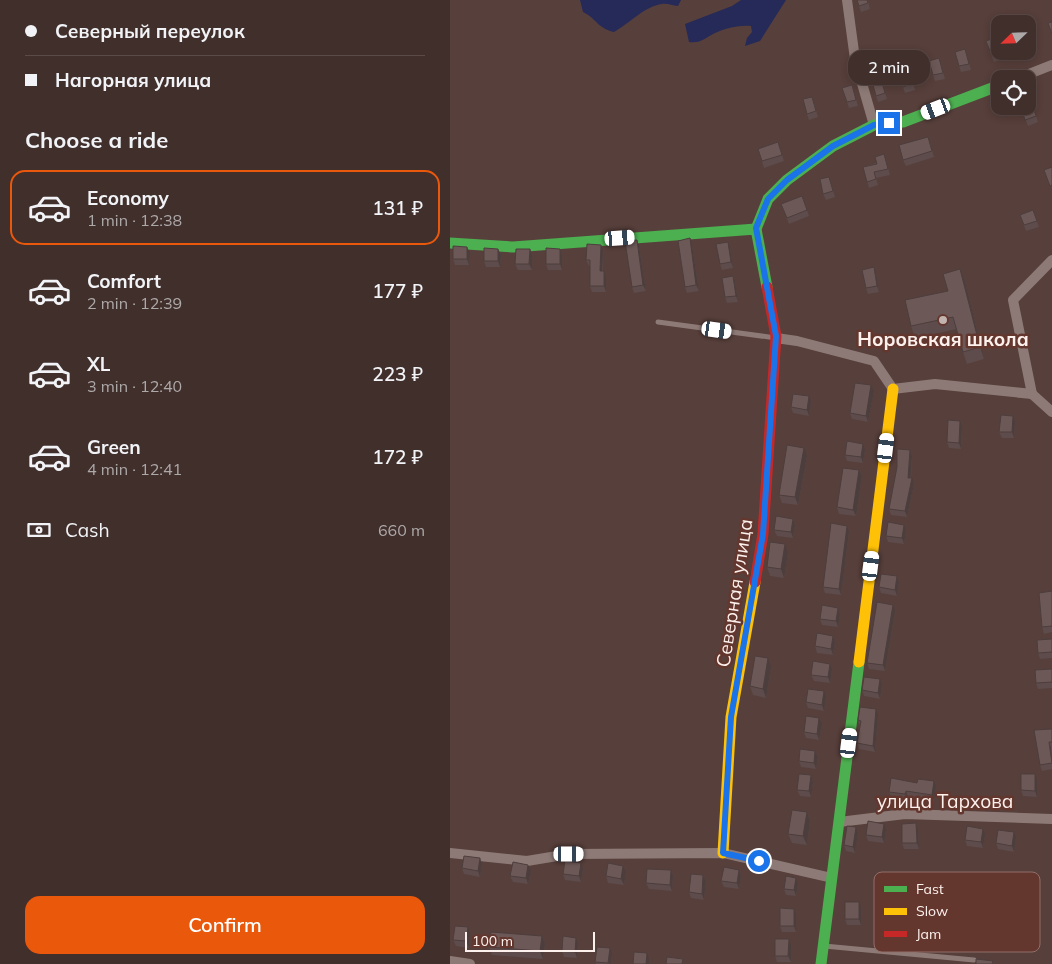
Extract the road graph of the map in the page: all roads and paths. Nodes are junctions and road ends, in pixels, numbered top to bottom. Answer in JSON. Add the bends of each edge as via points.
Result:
{"nodes":[{"id":1,"x":847,"y":0,"type":"edge"},
{"id":2,"x":1052,"y":65,"type":"edge"},
{"id":3,"x":1036,"y":71,"type":"edge"},
{"id":4,"x":991,"y":88,"type":"edge"},
{"id":5,"x":874,"y":125,"type":"junction"},
{"id":6,"x":756,"y":228,"type":"junction"},
{"id":7,"x":450,"y":243,"type":"edge"},
{"id":8,"x":1052,"y":260,"type":"edge"},
{"id":9,"x":658,"y":322,"type":"dead end"},
{"id":10,"x":776,"y":338,"type":"junction"},
{"id":11,"x":893,"y":389,"type":"junction"},
{"id":12,"x":1032,"y":394,"type":"junction"},
{"id":13,"x":1052,"y":412,"type":"edge"},
{"id":14,"x":1052,"y":819,"type":"edge"},
{"id":15,"x":839,"y":822,"type":"junction"},
{"id":16,"x":450,"y":853,"type":"edge"},
{"id":17,"x":723,"y":853,"type":"junction"},
{"id":18,"x":832,"y":878,"type":"junction"},
{"id":19,"x":823,"y":946,"type":"junction"},
{"id":20,"x":874,"y":951,"type":"edge"},
{"id":21,"x":888,"y":952,"type":"edge"},
{"id":22,"x":974,"y":960,"type":"edge"},
{"id":23,"x":450,"y":961,"type":"edge"},
{"id":24,"x":470,"y":964,"type":"edge"},
{"id":25,"x":821,"y":964,"type":"edge"}],
"edges":[{"from":1,"to":5,"type":"street","via":[[855,59]]},
{"from":2,"to":3,"type":"street"},
{"from":4,"to":5,"type":"street","via":[[903,122]]},
{"from":5,"to":6,"type":"street","via":[[833,146],[787,180],[768,199]]},
{"from":6,"to":7,"type":"street","via":[[513,247]]},
{"from":6,"to":10,"type":"street","name":"Северная улица"},
{"from":8,"to":12,"type":"street","via":[[1013,300]]},
{"from":9,"to":10,"type":"lane"},
{"from":10,"to":11,"type":"street","via":[[874,362]]},
{"from":10,"to":17,"type":"street","name":"Северная улица","via":[[763,534],[731,717]]},
{"from":11,"to":12,"type":"street","via":[[935,384]]},
{"from":11,"to":15,"type":"street"},
{"from":12,"to":13,"type":"street"},
{"from":14,"to":15,"type":"street","name":"улица Тархова","via":[[906,814]]},
{"from":15,"to":18,"type":"street"},
{"from":16,"to":17,"type":"street","via":[[527,861],[569,854]]},
{"from":17,"to":18,"type":"street"},
{"from":18,"to":19,"type":"street"},
{"from":19,"to":20,"type":"lane"},
{"from":19,"to":25,"type":"street"},
{"from":21,"to":22,"type":"lane"},
{"from":23,"to":24,"type":"street"}]}
